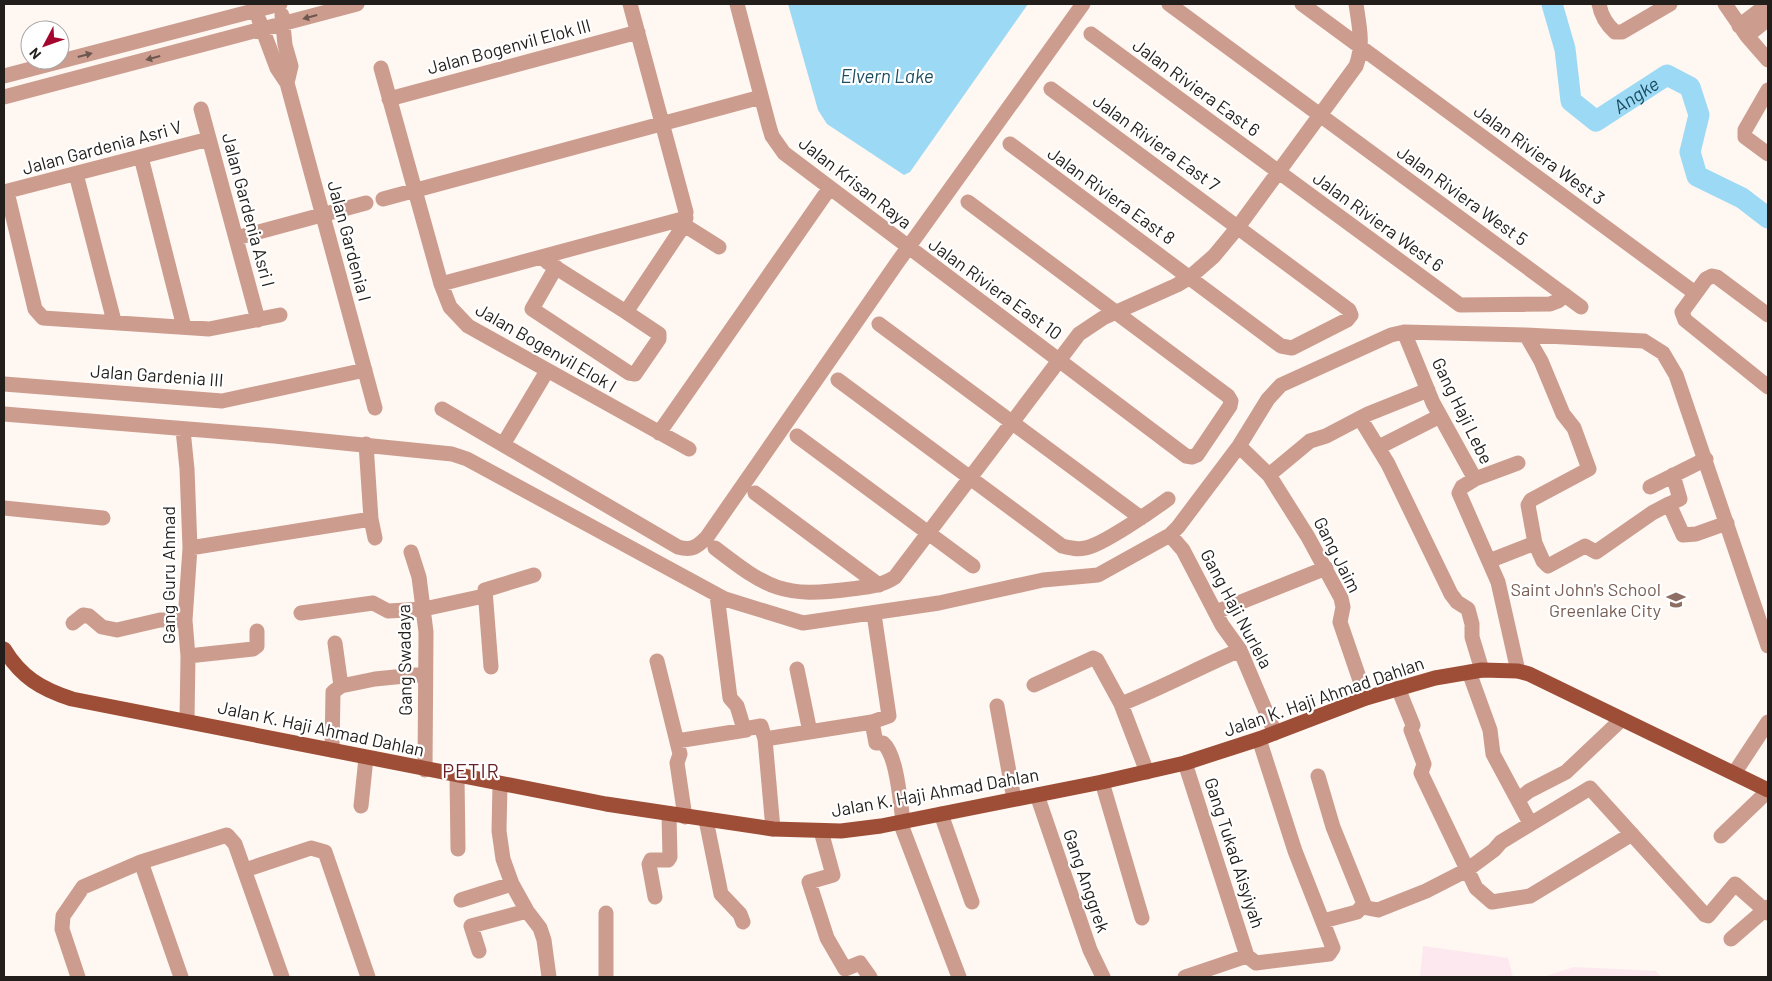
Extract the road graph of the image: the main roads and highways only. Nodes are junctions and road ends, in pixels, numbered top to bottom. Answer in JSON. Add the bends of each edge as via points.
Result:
{"nodes":[{"id":1,"x":4,"y":650,"type":"edge"},
{"id":2,"x":1768,"y":790,"type":"edge"}],
"edges":[{"from":1,"to":2,"type":"main road","name":"Jalan K. Haji Ahmad Dahlan","via":[[25,677],[72,699],[500,784],[669,815],[773,829],[841,831],[1147,772],[1259,739],[1398,688],[1475,671],[1518,671]]}]}
